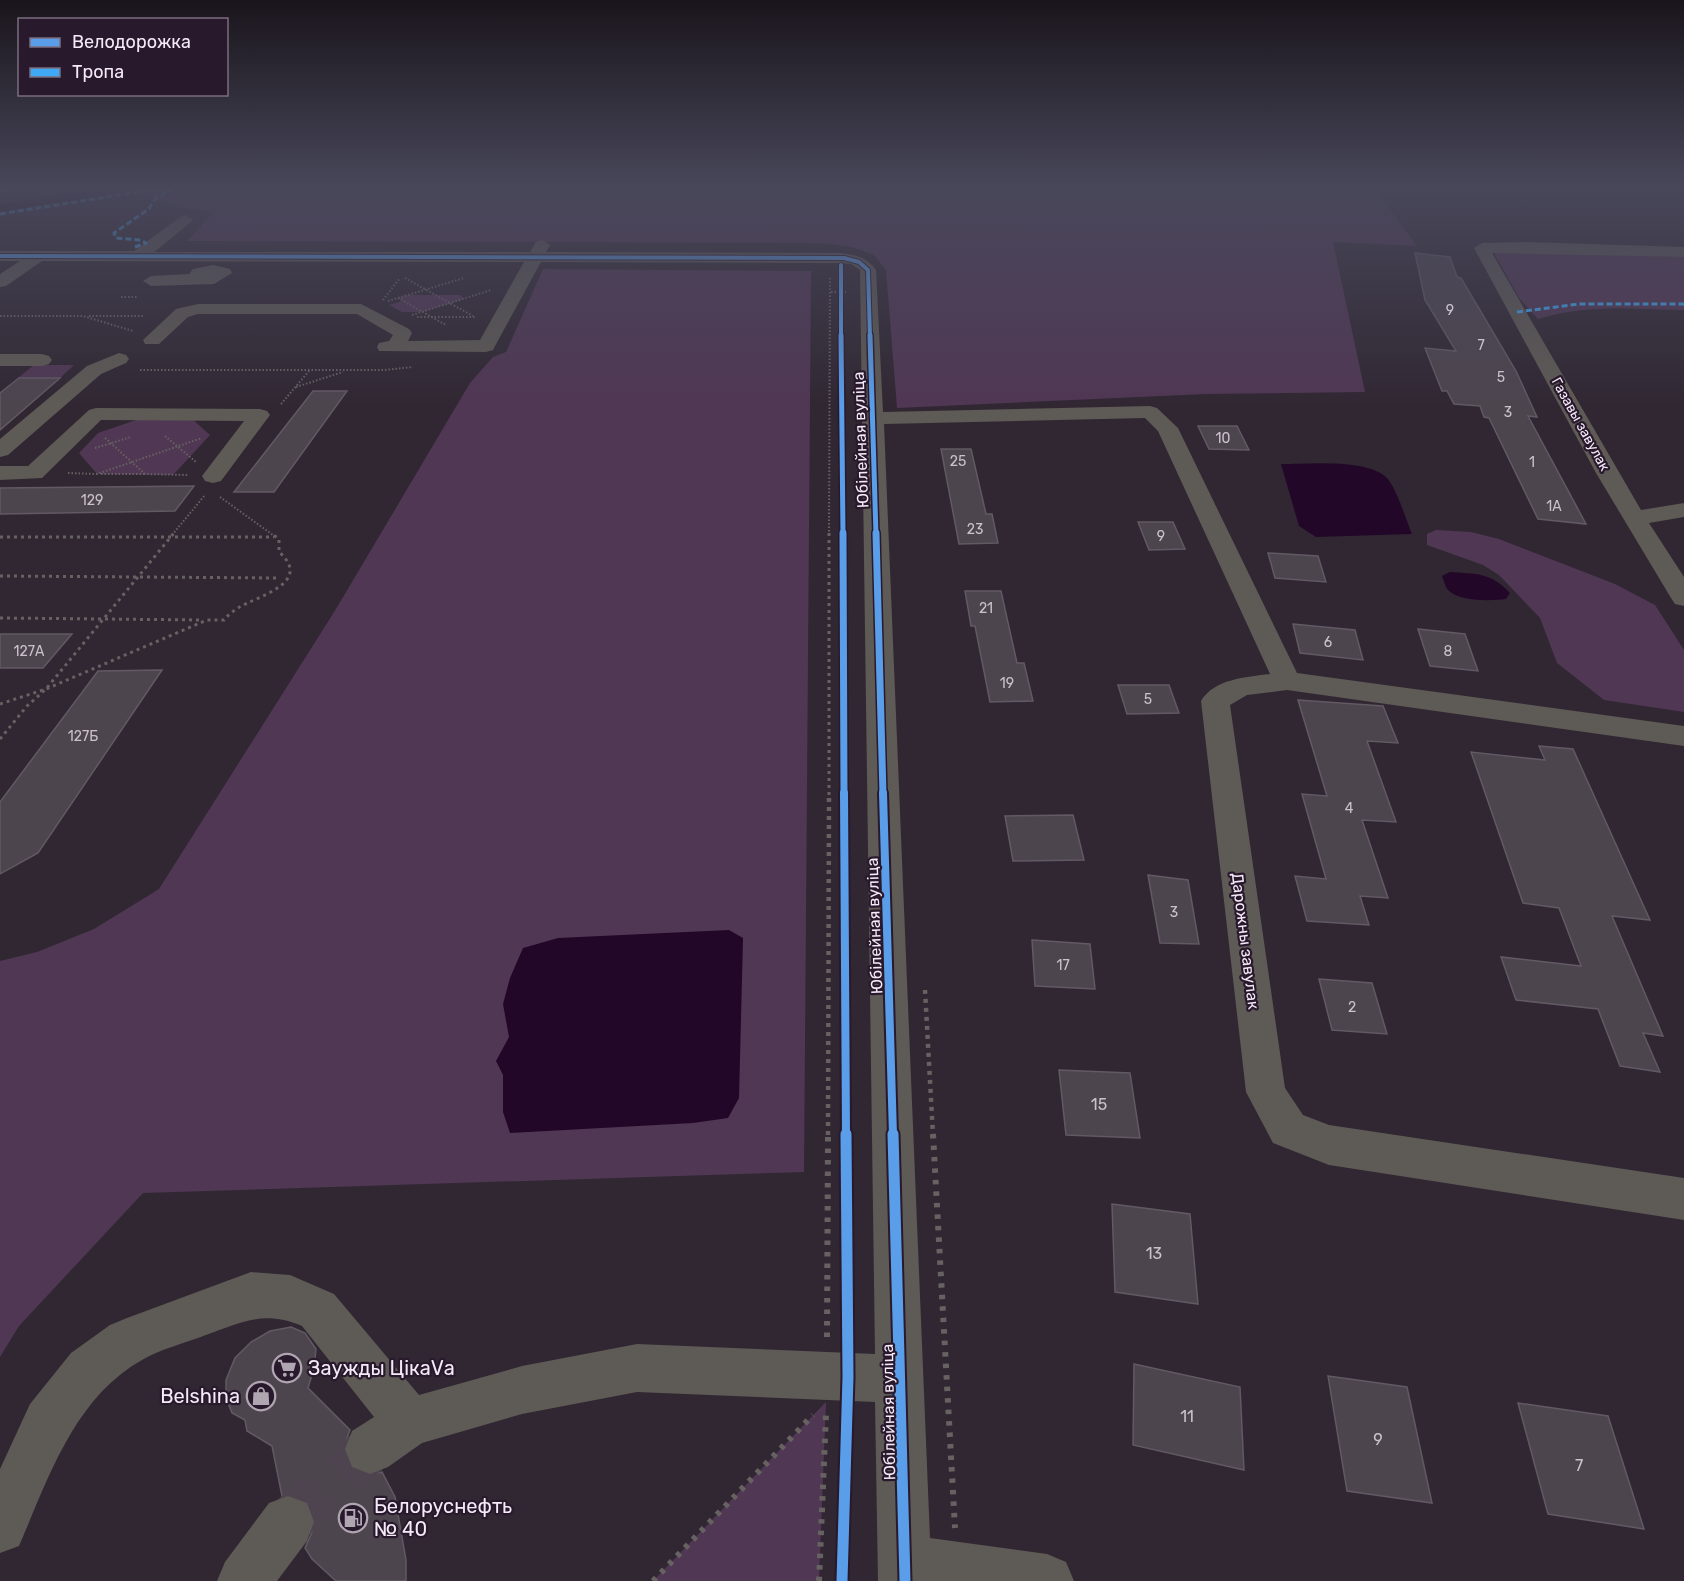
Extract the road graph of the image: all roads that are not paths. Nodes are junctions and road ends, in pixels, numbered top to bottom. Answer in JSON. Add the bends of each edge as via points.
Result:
{"nodes":[{"id":1,"x":33,"y":259,"type":"edge"},
{"id":2,"x":535,"y":259,"type":"edge"},
{"id":3,"x":850,"y":259,"type":"edge"},
{"id":4,"x":1488,"y":259,"type":"edge"},
{"id":5,"x":227,"y":274,"type":"dead end"},
{"id":6,"x":2,"y":280,"type":"edge"},
{"id":7,"x":151,"y":281,"type":"dead end"},
{"id":8,"x":153,"y":340,"type":"dead end"},
{"id":9,"x":119,"y":359,"type":"dead end"},
{"id":10,"x":0,"y":360,"type":"edge"},
{"id":11,"x":42,"y":360,"type":"dead end"},
{"id":12,"x":873,"y":418,"type":"junction"},
{"id":13,"x":0,"y":450,"type":"edge"},
{"id":14,"x":0,"y":473,"type":"edge"},
{"id":15,"x":211,"y":482,"type":"road end"},
{"id":16,"x":1684,"y":510,"type":"edge"},
{"id":17,"x":1635,"y":518,"type":"junction"},
{"id":18,"x":1652,"y":546,"type":"junction"},
{"id":19,"x":1684,"y":549,"type":"edge"},
{"id":20,"x":1684,"y":598,"type":"edge"},
{"id":21,"x":1287,"y":681,"type":"junction"},
{"id":22,"x":1684,"y":736,"type":"edge"},
{"id":23,"x":1684,"y":1199,"type":"edge"},
{"id":24,"x":901,"y":1379,"type":"junction"},
{"id":25,"x":410,"y":1422,"type":"junction"},
{"id":26,"x":370,"y":1449,"type":"tunnel mouth"},
{"id":27,"x":288,"y":1522,"type":"tunnel mouth"},
{"id":28,"x":0,"y":1527,"type":"edge"},
{"id":29,"x":905,"y":1572,"type":"edge"},
{"id":30,"x":244,"y":1581,"type":"edge"},
{"id":31,"x":1047,"y":1581,"type":"edge"}],
"edges":[{"from":1,"to":6,"type":"street"},
{"from":2,"to":8,"type":"street","via":[[486,346],[391,347],[403,333],[361,309],[198,309],[177,316]]},
{"from":3,"to":12,"type":"street","name":"Юбілейная вуліца","via":[[861,262],[855,277]]},
{"from":4,"to":17,"type":"street","name":"Газавы завулак"},
{"from":5,"to":7,"type":"street","via":[[209,280]]},
{"from":9,"to":13,"type":"street","via":[[94,370]]},
{"from":10,"to":11,"type":"street"},
{"from":12,"to":21,"type":"street","via":[[1150,412],[1167,428]]},
{"from":12,"to":24,"type":"street","name":"Юбілейная вуліца"},
{"from":14,"to":15,"type":"street","via":[[40,468],[96,414],[258,417]]},
{"from":16,"to":17,"type":"street"},
{"from":17,"to":18,"type":"street","name":"Газавы завулак"},
{"from":18,"to":19,"type":"street"},
{"from":18,"to":20,"type":"street","name":"Газавы завулак"},
{"from":21,"to":22,"type":"street"},
{"from":21,"to":23,"type":"street","name":"Дарожны завулак","via":[[1240,687],[1215,701],[1266,1092],[1288,1129],[1329,1145]]},
{"from":24,"to":25,"type":"street","via":[[823,1396],[637,1368],[522,1390]]},
{"from":24,"to":29,"type":"street","name":"Юбілейная вуліца"},
{"from":25,"to":26,"type":"street"},
{"from":25,"to":28,"type":"street","via":[[318,1310],[290,1298],[251,1295],[127,1342],[88,1371],[48,1422]]},
{"from":27,"to":30,"type":"street"},
{"from":29,"to":31,"type":"street","name":"Юбілейная вуліца"}]}
